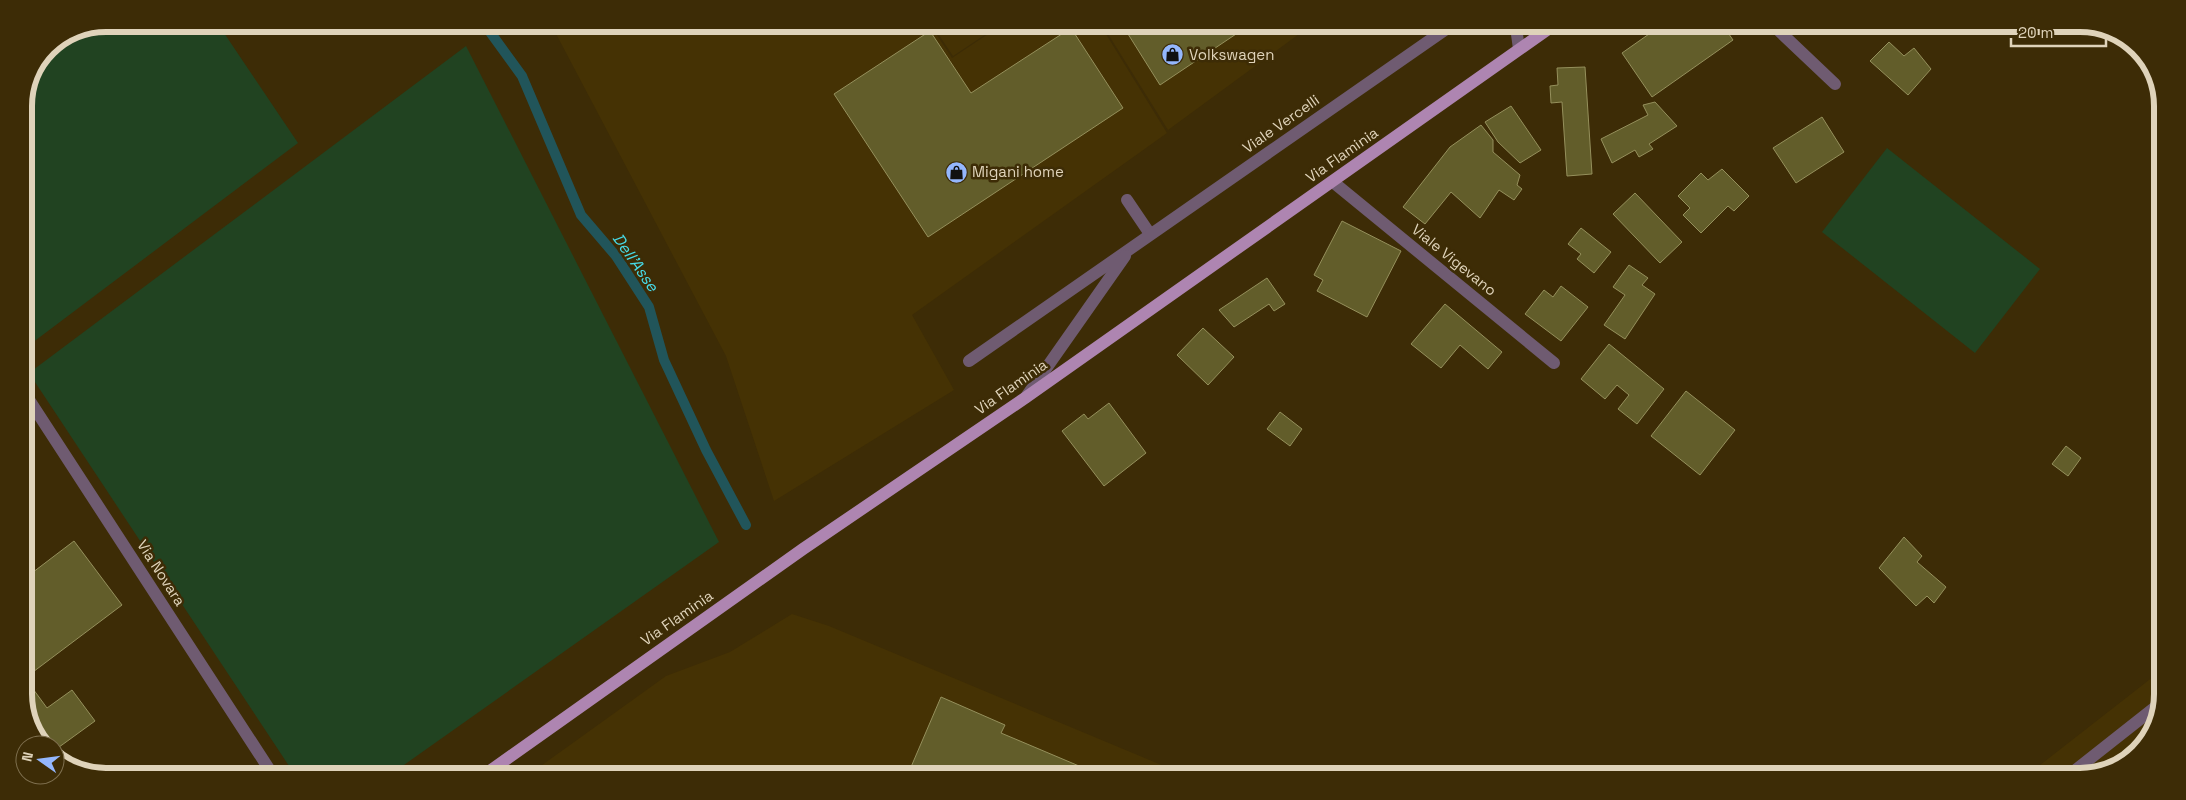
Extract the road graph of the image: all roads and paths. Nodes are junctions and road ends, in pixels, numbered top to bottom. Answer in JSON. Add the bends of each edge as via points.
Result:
{"nodes":[{"id":1,"x":1440,"y":33,"type":"edge"},
{"id":2,"x":1517,"y":33,"type":"edge"},
{"id":3,"x":1542,"y":33,"type":"edge"},
{"id":4,"x":1780,"y":33,"type":"edge"},
{"id":5,"x":1519,"y":49,"type":"junction"},
{"id":6,"x":1835,"y":84,"type":"dead end"},
{"id":7,"x":1333,"y":182,"type":"junction"},
{"id":8,"x":1127,"y":200,"type":"dead end"},
{"id":9,"x":1150,"y":234,"type":"junction"},
{"id":10,"x":1131,"y":248,"type":"junction"},
{"id":11,"x":969,"y":361,"type":"dead end"},
{"id":12,"x":1554,"y":362,"type":"dead end"},
{"id":13,"x":1025,"y":398,"type":"junction"},
{"id":14,"x":33,"y":406,"type":"edge"},
{"id":15,"x":2152,"y":710,"type":"edge"},
{"id":16,"x":268,"y":768,"type":"edge"},
{"id":17,"x":495,"y":768,"type":"edge"},
{"id":18,"x":2078,"y":768,"type":"edge"}],
"edges":[{"from":1,"to":9,"type":"street","name":"Viale Vercelli"},
{"from":2,"to":5,"type":"street"},
{"from":3,"to":5,"type":"main road","name":"Via Flaminia"},
{"from":4,"to":6,"type":"street"},
{"from":5,"to":7,"type":"main road","name":"Via Flaminia"},
{"from":7,"to":12,"type":"street","name":"Viale Vigevano"},
{"from":7,"to":13,"type":"main road","name":"Via Flaminia"},
{"from":8,"to":9,"type":"street"},
{"from":9,"to":10,"type":"street","name":"Viale Vercelli"},
{"from":10,"to":11,"type":"street","name":"Viale Vercelli"},
{"from":10,"to":13,"type":"street","name":"Viale Vercelli"},
{"from":13,"to":17,"type":"main road","name":"Via Flaminia","via":[[803,548]]},
{"from":14,"to":16,"type":"street","name":"Via Novara"},
{"from":15,"to":18,"type":"street"}]}
